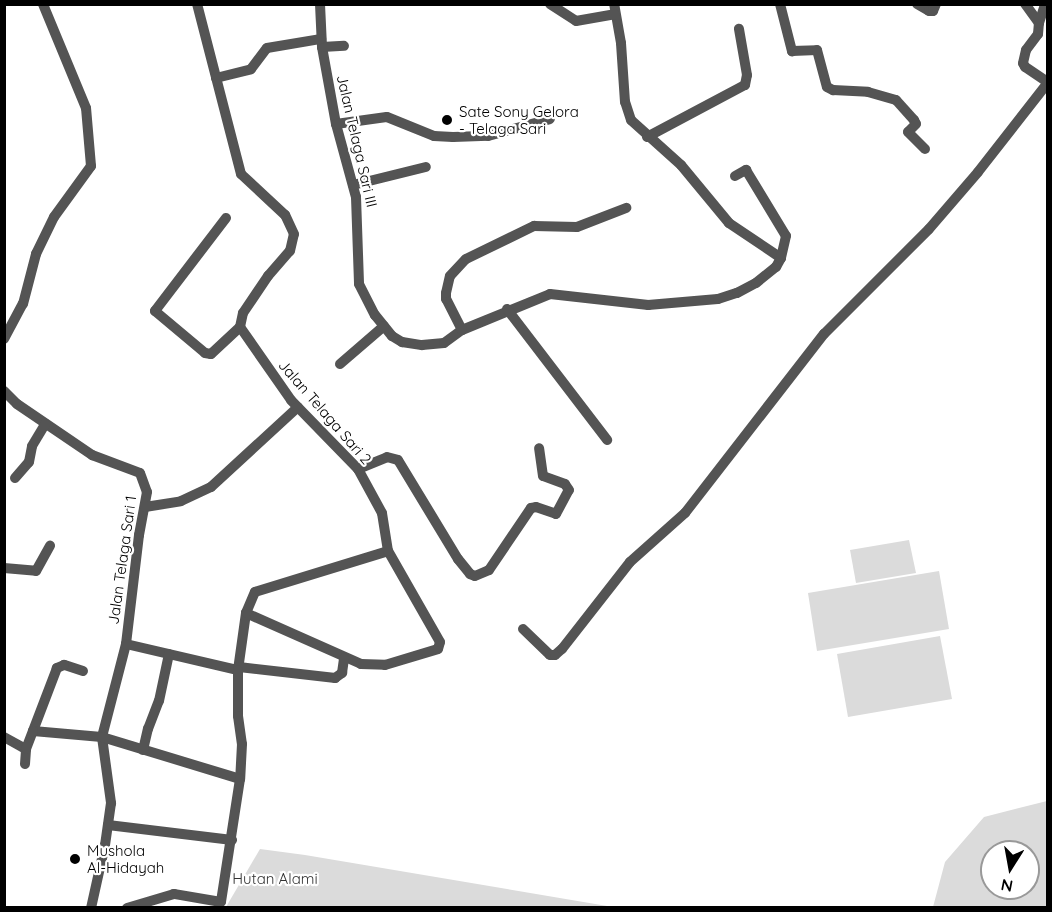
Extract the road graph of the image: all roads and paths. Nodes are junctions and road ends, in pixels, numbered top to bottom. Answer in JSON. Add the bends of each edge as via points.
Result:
{"nodes":[{"id":1,"x":43,"y":4,"type":"edge"},
{"id":2,"x":197,"y":4,"type":"edge"},
{"id":3,"x":320,"y":4,"type":"edge"},
{"id":4,"x":550,"y":4,"type":"edge"},
{"id":5,"x":780,"y":4,"type":"edge"},
{"id":6,"x":917,"y":4,"type":"edge"},
{"id":7,"x":936,"y":4,"type":"edge"},
{"id":8,"x":1025,"y":4,"type":"edge"},
{"id":9,"x":1045,"y":4,"type":"edge"},
{"id":10,"x":614,"y":9,"type":"edge"},
{"id":11,"x":1039,"y":23,"type":"junction"},
{"id":12,"x":738,"y":29,"type":"dead end"},
{"id":13,"x":322,"y":43,"type":"junction"},
{"id":14,"x":344,"y":46,"type":"dead end"},
{"id":15,"x":216,"y":78,"type":"junction"},
{"id":16,"x":550,"y":119,"type":"dead end"},
{"id":17,"x":336,"y":124,"type":"junction"},
{"id":18,"x":647,"y":137,"type":"junction"},
{"id":19,"x":925,"y":149,"type":"dead end"},
{"id":20,"x":426,"y":167,"type":"dead end"},
{"id":21,"x":735,"y":176,"type":"dead end"},
{"id":22,"x":353,"y":185,"type":"junction"},
{"id":23,"x":626,"y":208,"type":"dead end"},
{"id":24,"x":226,"y":218,"type":"dead end"},
{"id":25,"x":781,"y":258,"type":"junction"},
{"id":26,"x":507,"y":309,"type":"junction"},
{"id":27,"x":384,"y":326,"type":"junction"},
{"id":28,"x":240,"y":327,"type":"junction"},
{"id":29,"x":462,"y":330,"type":"junction"},
{"id":30,"x":4,"y":339,"type":"edge"},
{"id":31,"x":340,"y":364,"type":"dead end"},
{"id":32,"x":4,"y":391,"type":"edge"},
{"id":33,"x":298,"y":406,"type":"junction"},
{"id":34,"x":45,"y":424,"type":"junction"},
{"id":35,"x":607,"y":440,"type":"dead end"},
{"id":36,"x":538,"y":448,"type":"dead end"},
{"id":37,"x":358,"y":469,"type":"junction"},
{"id":38,"x":15,"y":478,"type":"dead end"},
{"id":39,"x":145,"y":507,"type":"junction"},
{"id":40,"x":50,"y":546,"type":"dead end"},
{"id":41,"x":388,"y":551,"type":"junction"},
{"id":42,"x":4,"y":568,"type":"edge"},
{"id":43,"x":246,"y":613,"type":"junction"},
{"id":44,"x":522,"y":629,"type":"dead end"},
{"id":45,"x":126,"y":644,"type":"junction"},
{"id":46,"x":169,"y":654,"type":"junction"},
{"id":47,"x":344,"y":658,"type":"junction"},
{"id":48,"x":239,"y":669,"type":"junction"},
{"id":49,"x":82,"y":671,"type":"dead end"},
{"id":50,"x":33,"y":731,"type":"junction"},
{"id":51,"x":4,"y":737,"type":"edge"},
{"id":52,"x":102,"y":737,"type":"junction"},
{"id":53,"x":26,"y":749,"type":"junction"},
{"id":54,"x":143,"y":750,"type":"junction"},
{"id":55,"x":25,"y":764,"type":"dead end"},
{"id":56,"x":240,"y":778,"type":"junction"},
{"id":57,"x":108,"y":825,"type":"junction"},
{"id":58,"x":232,"y":840,"type":"junction"},
{"id":59,"x":221,"y":905,"type":"edge"},
{"id":60,"x":91,"y":908,"type":"edge"},
{"id":61,"x":127,"y":908,"type":"edge"}],
"edges":[{"from":1,"to":30,"type":"street","via":[[86,108],[91,166],[54,217],[36,254],[23,304]]},
{"from":2,"to":15,"type":"street"},
{"from":3,"to":13,"type":"street","name":"Jalan Telaga Sari III"},
{"from":4,"to":10,"type":"street","via":[[576,21]]},
{"from":5,"to":19,"type":"street","via":[[792,51],[817,50],[827,87],[896,100],[916,124],[908,132]]},
{"from":6,"to":7,"type":"street","via":[[929,11]]},
{"from":8,"to":11,"type":"street"},
{"from":9,"to":11,"type":"street"},
{"from":10,"to":18,"type":"street","via":[[621,43],[624,102],[631,120]]},
{"from":11,"to":44,"type":"street","via":[[1038,34],[1022,59],[1025,67],[1046,81],[1046,86],[978,172],[921,237],[824,334],[685,513],[630,562],[562,649],[550,655]]},
{"from":12,"to":18,"type":"street","via":[[747,75],[745,85]]},
{"from":13,"to":14,"type":"street"},
{"from":13,"to":15,"type":"street","via":[[267,48],[251,69]]},
{"from":13,"to":17,"type":"street","name":"Jalan Telaga Sari III"},
{"from":15,"to":28,"type":"street","via":[[241,174],[285,215],[294,234],[290,251],[243,313]]},
{"from":16,"to":17,"type":"street","via":[[488,136],[453,137],[417,131],[387,117]]},
{"from":17,"to":22,"type":"street","name":"Jalan Telaga Sari III"},
{"from":18,"to":25,"type":"street","via":[[681,165],[729,223]]},
{"from":20,"to":22,"type":"street"},
{"from":21,"to":25,"type":"street","via":[[746,170],[786,236]]},
{"from":22,"to":27,"type":"street","name":"Jalan Telaga Sari III","via":[[359,221],[359,284]]},
{"from":23,"to":29,"type":"street","via":[[577,226],[534,226],[466,259],[450,276],[446,293]]},
{"from":24,"to":28,"type":"street","via":[[155,311],[205,353],[216,351]]},
{"from":25,"to":26,"type":"street","name":"Jalan Telaga Sari III","via":[[756,283],[718,299],[648,305],[550,294]]},
{"from":26,"to":29,"type":"street","name":"Jalan Telaga Sari III"},
{"from":26,"to":35,"type":"street"},
{"from":27,"to":29,"type":"street","name":"Jalan Telaga Sari III","via":[[402,342],[422,345],[444,342]]},
{"from":27,"to":31,"type":"street"},
{"from":28,"to":33,"type":"street","name":"Jalan Telaga Sari 2","via":[[267,369]]},
{"from":32,"to":34,"type":"street","name":"Jalan Telaga Sari 1"},
{"from":33,"to":37,"type":"street","name":"Jalan Telaga Sari 2"},
{"from":33,"to":39,"type":"street","via":[[211,487],[181,501]]},
{"from":34,"to":38,"type":"street","via":[[32,446],[29,462]]},
{"from":34,"to":39,"type":"street","name":"Jalan Telaga Sari 1","via":[[92,455],[140,473],[147,492]]},
{"from":36,"to":37,"type":"street","via":[[543,476],[566,484],[569,490],[556,514],[531,508],[489,570],[475,576],[458,559],[398,460],[387,457]]},
{"from":37,"to":41,"type":"street","name":"Jalan Telaga Sari 2","via":[[382,513]]},
{"from":39,"to":45,"type":"street","name":"Jalan Telaga Sari 1"},
{"from":40,"to":42,"type":"street","via":[[36,571]]},
{"from":41,"to":43,"type":"street","via":[[255,592]]},
{"from":41,"to":47,"type":"street","via":[[440,647],[385,665],[372,666]]},
{"from":43,"to":47,"type":"street"},
{"from":43,"to":48,"type":"street"},
{"from":45,"to":46,"type":"street"},
{"from":45,"to":52,"type":"street","name":"Jalan Telaga Sari 1"},
{"from":46,"to":48,"type":"street"},
{"from":46,"to":54,"type":"street"},
{"from":47,"to":48,"type":"street","via":[[342,673],[335,678]]},
{"from":48,"to":56,"type":"street"},
{"from":49,"to":50,"type":"street","via":[[64,665],[57,668]]},
{"from":50,"to":52,"type":"street"},
{"from":50,"to":53,"type":"street"},
{"from":51,"to":53,"type":"street"},
{"from":52,"to":54,"type":"street"},
{"from":52,"to":57,"type":"street","name":"Jalan Telaga Sari 1","via":[[111,803]]},
{"from":53,"to":55,"type":"street"},
{"from":54,"to":56,"type":"street"},
{"from":56,"to":58,"type":"street"},
{"from":57,"to":58,"type":"street"},
{"from":57,"to":60,"type":"street","name":"Jalan Telaga Sari 1"},
{"from":58,"to":59,"type":"street"},
{"from":59,"to":61,"type":"street","via":[[174,894]]}]}
